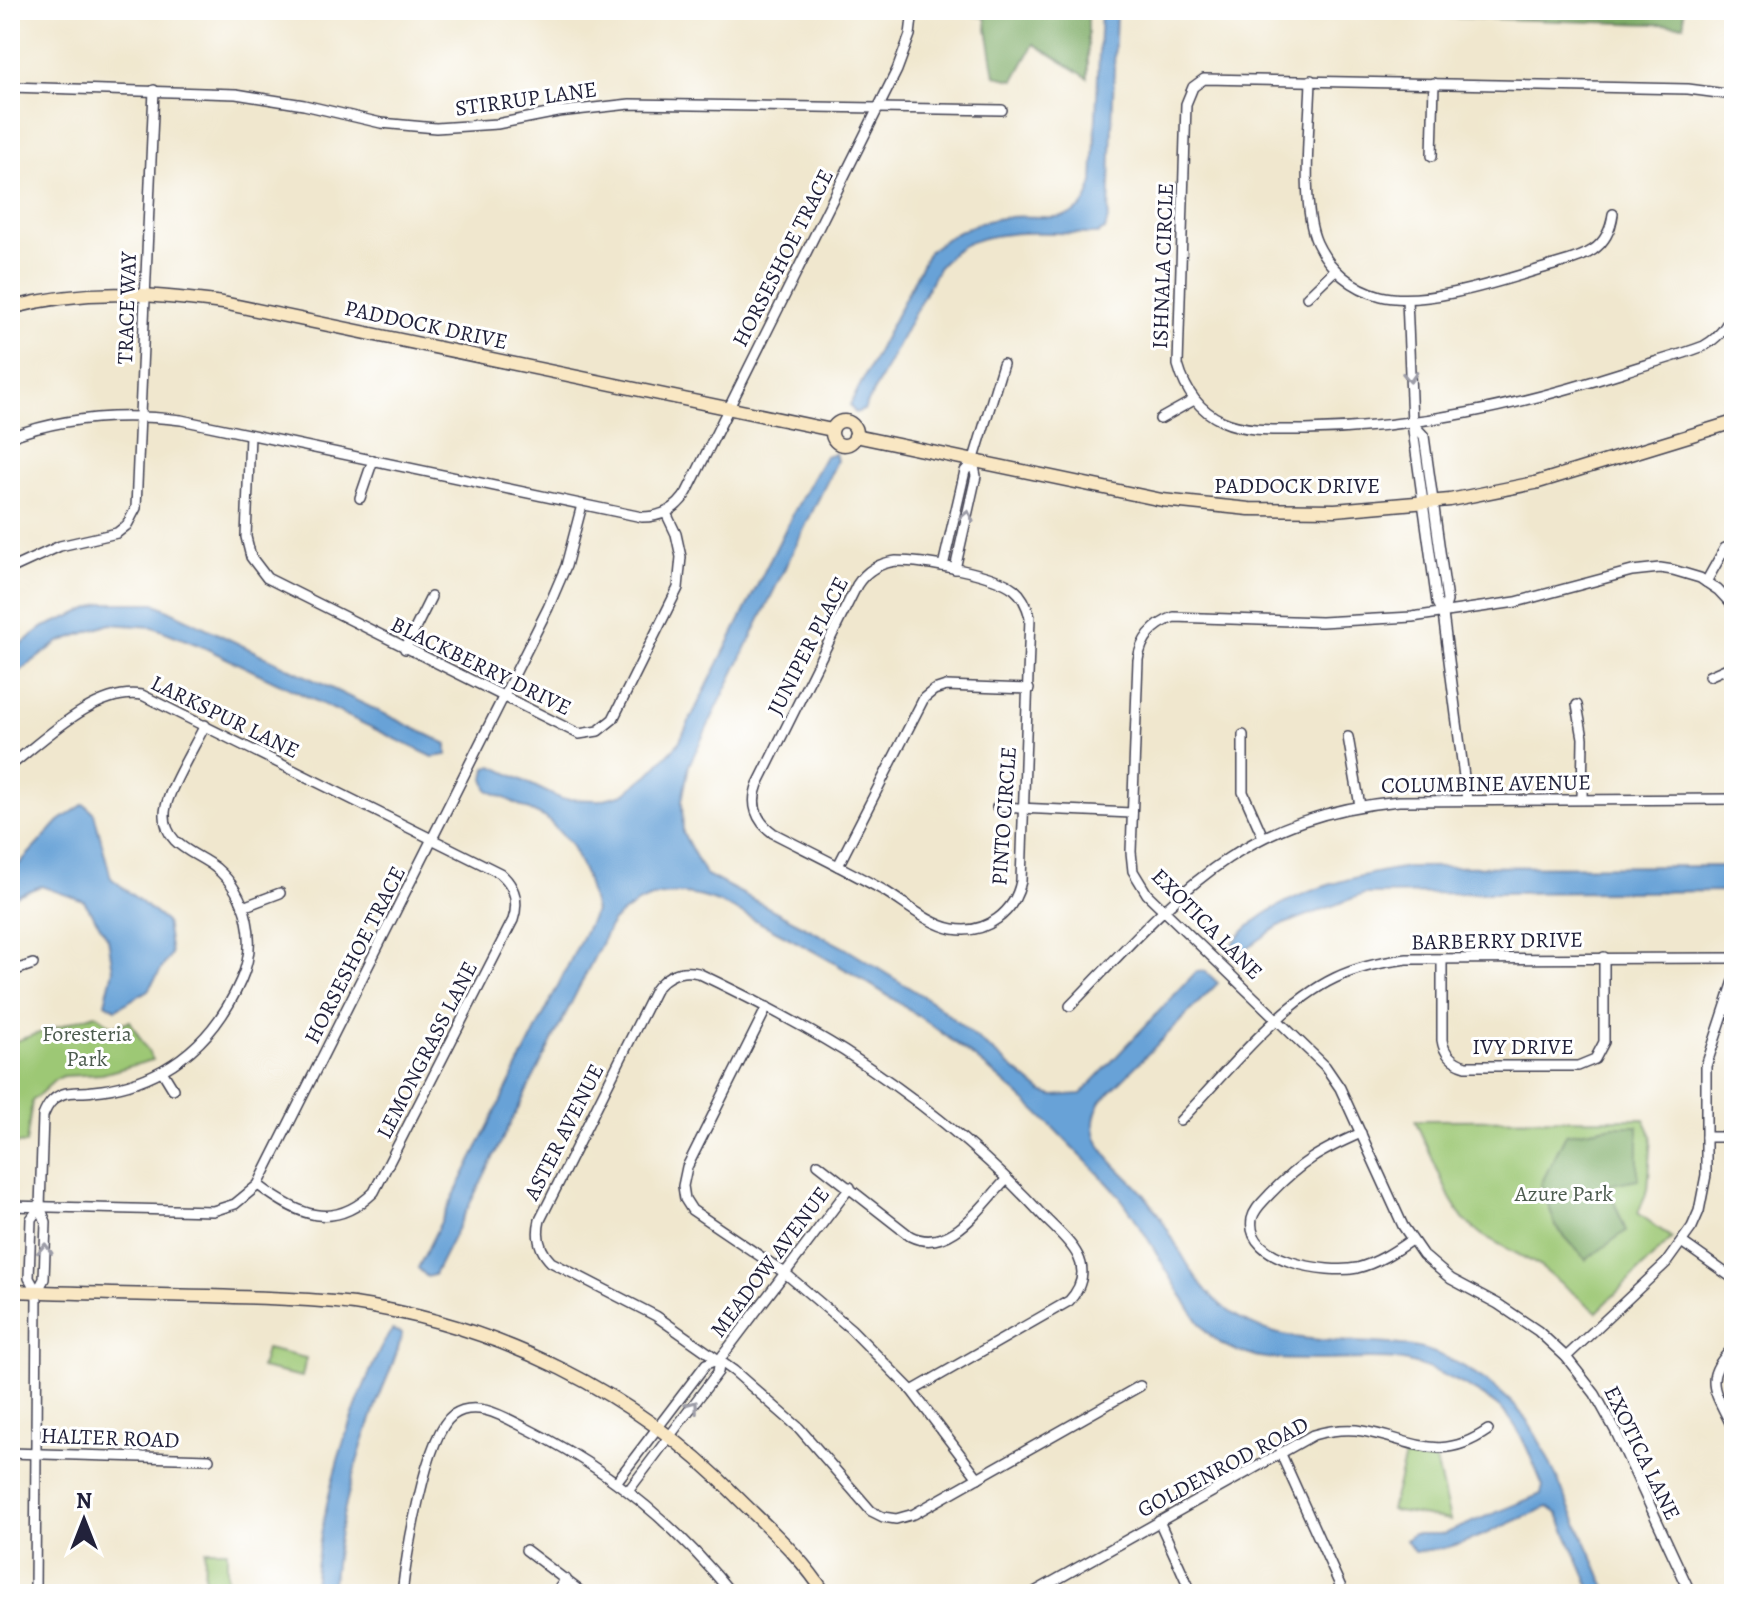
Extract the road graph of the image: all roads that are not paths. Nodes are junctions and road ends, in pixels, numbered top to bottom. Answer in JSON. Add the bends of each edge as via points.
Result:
{"nodes":[{"id":1,"x":913,"y":10,"type":"edge"},
{"id":2,"x":1311,"y":80,"type":"junction"},
{"id":3,"x":1434,"y":83,"type":"junction"},
{"id":4,"x":10,"y":87,"type":"edge"},
{"id":5,"x":154,"y":90,"type":"junction"},
{"id":6,"x":1734,"y":95,"type":"edge"},
{"id":7,"x":879,"y":107,"type":"junction"},
{"id":8,"x":1002,"y":110,"type":"dead end"},
{"id":9,"x":1432,"y":156,"type":"dead end"},
{"id":10,"x":1613,"y":214,"type":"dead end"},
{"id":11,"x":1335,"y":270,"type":"junction"},
{"id":12,"x":145,"y":293,"type":"junction"},
{"id":13,"x":1307,"y":297,"type":"dead end"},
{"id":14,"x":1734,"y":298,"type":"edge"},
{"id":15,"x":1407,"y":299,"type":"junction"},
{"id":16,"x":10,"y":308,"type":"edge"},
{"id":17,"x":1003,"y":364,"type":"dead end"},
{"id":18,"x":1194,"y":400,"type":"junction"},
{"id":19,"x":728,"y":409,"type":"junction"},
{"id":20,"x":141,"y":416,"type":"junction"},
{"id":21,"x":1160,"y":419,"type":"dead end"},
{"id":22,"x":1734,"y":422,"type":"edge"},
{"id":23,"x":1412,"y":423,"type":"junction"},
{"id":24,"x":250,"y":435,"type":"junction"},
{"id":25,"x":10,"y":437,"type":"edge"},
{"id":26,"x":373,"y":460,"type":"junction"},
{"id":27,"x":973,"y":462,"type":"junction"},
{"id":28,"x":360,"y":498,"type":"dead end"},
{"id":29,"x":1428,"y":502,"type":"junction"},
{"id":30,"x":582,"y":505,"type":"junction"},
{"id":31,"x":666,"y":513,"type":"junction"},
{"id":32,"x":1725,"y":548,"type":"dead end"},
{"id":33,"x":943,"y":566,"type":"junction"},
{"id":34,"x":10,"y":569,"type":"edge"},
{"id":35,"x":955,"y":569,"type":"junction"},
{"id":36,"x":1706,"y":582,"type":"junction"},
{"id":37,"x":431,"y":597,"type":"dead end"},
{"id":38,"x":1734,"y":607,"type":"edge"},
{"id":39,"x":1443,"y":614,"type":"junction"},
{"id":40,"x":405,"y":649,"type":"junction"},
{"id":41,"x":1734,"y":665,"type":"edge"},
{"id":42,"x":1709,"y":676,"type":"dead end"},
{"id":43,"x":1029,"y":689,"type":"junction"},
{"id":44,"x":503,"y":698,"type":"junction"},
{"id":45,"x":1577,"y":705,"type":"dead end"},
{"id":46,"x":205,"y":725,"type":"junction"},
{"id":47,"x":1243,"y":735,"type":"dead end"},
{"id":48,"x":1348,"y":737,"type":"dead end"},
{"id":49,"x":10,"y":766,"type":"edge"},
{"id":50,"x":1582,"y":799,"type":"junction"},
{"id":51,"x":1734,"y":799,"type":"edge"},
{"id":52,"x":1467,"y":800,"type":"junction"},
{"id":53,"x":1360,"y":806,"type":"junction"},
{"id":54,"x":997,"y":807,"type":"dead end"},
{"id":55,"x":1024,"y":808,"type":"junction"},
{"id":56,"x":755,"y":809,"type":"joint"},
{"id":57,"x":1132,"y":813,"type":"junction"},
{"id":58,"x":1263,"y":837,"type":"junction"},
{"id":59,"x":432,"y":839,"type":"junction"},
{"id":60,"x":838,"y":866,"type":"junction"},
{"id":61,"x":280,"y":893,"type":"dead end"},
{"id":62,"x":243,"y":907,"type":"junction"},
{"id":63,"x":1163,"y":909,"type":"junction"},
{"id":64,"x":1604,"y":957,"type":"junction"},
{"id":65,"x":1734,"y":958,"type":"edge"},
{"id":66,"x":1442,"y":959,"type":"junction"},
{"id":67,"x":33,"y":964,"type":"dead end"},
{"id":68,"x":10,"y":972,"type":"edge"},
{"id":69,"x":1734,"y":981,"type":"edge"},
{"id":70,"x":1070,"y":1006,"type":"dead end"},
{"id":71,"x":767,"y":1007,"type":"junction"},
{"id":72,"x":1277,"y":1019,"type":"junction"},
{"id":73,"x":162,"y":1071,"type":"junction"},
{"id":74,"x":173,"y":1089,"type":"dead end"},
{"id":75,"x":1180,"y":1121,"type":"dead end"},
{"id":76,"x":1361,"y":1133,"type":"junction"},
{"id":77,"x":1706,"y":1137,"type":"junction"},
{"id":78,"x":1727,"y":1137,"type":"dead end"},
{"id":79,"x":818,"y":1164,"type":"dead end"},
{"id":80,"x":1007,"y":1179,"type":"junction"},
{"id":81,"x":258,"y":1185,"type":"junction"},
{"id":82,"x":850,"y":1187,"type":"junction"},
{"id":83,"x":10,"y":1206,"type":"edge"},
{"id":84,"x":40,"y":1207,"type":"junction"},
{"id":85,"x":1411,"y":1240,"type":"junction"},
{"id":86,"x":1683,"y":1243,"type":"junction"},
{"id":87,"x":785,"y":1273,"type":"junction"},
{"id":88,"x":1734,"y":1279,"type":"edge"},
{"id":89,"x":10,"y":1291,"type":"edge"},
{"id":90,"x":37,"y":1292,"type":"junction"},
{"id":91,"x":1734,"y":1347,"type":"edge"},
{"id":92,"x":1566,"y":1357,"type":"junction"},
{"id":93,"x":720,"y":1359,"type":"junction"},
{"id":94,"x":1140,"y":1386,"type":"dead end"},
{"id":95,"x":912,"y":1391,"type":"junction"},
{"id":96,"x":658,"y":1428,"type":"junction"},
{"id":97,"x":1488,"y":1430,"type":"dead end"},
{"id":98,"x":1734,"y":1431,"type":"edge"},
{"id":99,"x":670,"y":1436,"type":"junction"},
{"id":100,"x":1280,"y":1452,"type":"junction"},
{"id":101,"x":10,"y":1453,"type":"edge"},
{"id":102,"x":36,"y":1454,"type":"junction"},
{"id":103,"x":209,"y":1459,"type":"dead end"},
{"id":104,"x":978,"y":1478,"type":"junction"},
{"id":105,"x":617,"y":1481,"type":"junction"},
{"id":106,"x":629,"y":1490,"type":"junction"},
{"id":107,"x":1159,"y":1521,"type":"junction"},
{"id":108,"x":526,"y":1550,"type":"dead end"},
{"id":109,"x":566,"y":1579,"type":"junction"},
{"id":110,"x":35,"y":1594,"type":"edge"},
{"id":111,"x":402,"y":1594,"type":"edge"},
{"id":112,"x":555,"y":1594,"type":"edge"},
{"id":113,"x":584,"y":1594,"type":"edge"},
{"id":114,"x":732,"y":1594,"type":"edge"},
{"id":115,"x":825,"y":1594,"type":"edge"},
{"id":116,"x":1031,"y":1594,"type":"edge"},
{"id":117,"x":1192,"y":1594,"type":"edge"},
{"id":118,"x":1344,"y":1594,"type":"edge"},
{"id":119,"x":1691,"y":1594,"type":"edge"}],
"edges":[{"from":1,"to":7,"type":"street","name":"HORSESHOE TRACE","via":[[904,54]]},
{"from":2,"to":3,"type":"street","name":"ISHNALA CIRCLE"},
{"from":2,"to":11,"type":"street","via":[[1308,207],[1319,247]]},
{"from":2,"to":18,"type":"street","name":"ISHNALA CIRCLE","via":[[1210,78],[1198,82],[1187,98],[1177,353],[1182,379]]},
{"from":3,"to":6,"type":"street","name":"ISHNALA CIRCLE","via":[[1688,89]]},
{"from":3,"to":9,"type":"street"},
{"from":4,"to":5,"type":"street","name":"STIRRUP LANE"},
{"from":5,"to":7,"type":"street","name":"STIRRUP LANE","via":[[270,99],[381,123],[442,128],[630,104]]},
{"from":5,"to":12,"type":"street","name":"TRACE WAY"},
{"from":7,"to":8,"type":"street","name":"STIRRUP LANE"},
{"from":7,"to":19,"type":"street","name":"HORSESHOE TRACE"},
{"from":10,"to":15,"type":"street","via":[[1606,237],[1584,255],[1499,281]]},
{"from":11,"to":13,"type":"street"},
{"from":11,"to":15,"type":"street","via":[[1369,292]]},
{"from":12,"to":16,"type":"street","name":"PADDOCK DRIVE","via":[[82,295]]},
{"from":12,"to":19,"type":"street","name":"PADDOCK DRIVE","via":[[223,303]]},
{"from":12,"to":20,"type":"street","name":"TRACE WAY"},
{"from":14,"to":23,"type":"street","via":[[1727,325],[1704,346],[1530,400]]},
{"from":15,"to":23,"type":"street","one_way":true},
{"from":17,"to":27,"type":"street"},
{"from":18,"to":21,"type":"street"},
{"from":18,"to":23,"type":"street","via":[[1213,416],[1248,428]]},
{"from":19,"to":27,"type":"street","name":"PADDOCK DRIVE","via":[[832,430],[847,421],[855,436]]},
{"from":19,"to":31,"type":"street","name":"HORSESHOE TRACE","via":[[687,492]]},
{"from":20,"to":24,"type":"street"},
{"from":20,"to":25,"type":"street","via":[[76,420]]},
{"from":20,"to":34,"type":"street","name":"TRACE WAY","via":[[137,501],[127,525],[111,535],[38,554]]},
{"from":22,"to":29,"type":"street","name":"PADDOCK DRIVE","via":[[1535,483]]},
{"from":23,"to":29,"type":"street"},
{"from":24,"to":26,"type":"street"},
{"from":24,"to":40,"type":"street","name":"BLACKBERRY DRIVE","via":[[246,537],[258,568],[276,584]]},
{"from":26,"to":28,"type":"street"},
{"from":26,"to":30,"type":"street"},
{"from":27,"to":29,"type":"street","name":"PADDOCK DRIVE","via":[[1205,505],[1321,510]]},
{"from":27,"to":33,"type":"street","via":[[965,471]]},
{"from":35,"to":27,"type":"street","one_way":true,"via":[[976,476]]},
{"from":29,"to":39,"type":"street","via":[[1437,603]]},
{"from":30,"to":31,"type":"street","via":[[642,517]]},
{"from":30,"to":44,"type":"street","name":"HORSESHOE TRACE","via":[[557,590]]},
{"from":31,"to":44,"type":"street","name":"BLACKBERRY DRIVE","via":[[681,557],[678,588],[613,719],[598,731],[579,734]]},
{"from":32,"to":36,"type":"street"},
{"from":33,"to":35,"type":"street","name":"PINTO CIRCLE"},
{"from":33,"to":56,"type":"street","name":"JUNIPER PLACE","via":[[890,562],[860,580],[758,784]]},
{"from":35,"to":43,"type":"street","name":"PINTO CIRCLE","via":[[1001,582],[1024,600],[1031,622]]},
{"from":36,"to":38,"type":"street","name":"EXOTICA LANE"},
{"from":36,"to":39,"type":"street","name":"EXOTICA LANE","via":[[1673,570],[1646,569],[1516,602]]},
{"from":37,"to":40,"type":"street"},
{"from":39,"to":52,"type":"street"},
{"from":39,"to":57,"type":"street","name":"EXOTICA LANE","via":[[1321,622],[1186,616],[1158,624],[1145,637],[1139,654]]},
{"from":40,"to":44,"type":"street","name":"BLACKBERRY DRIVE"},
{"from":41,"to":42,"type":"street"},
{"from":43,"to":55,"type":"street","name":"PINTO CIRCLE"},
{"from":43,"to":60,"type":"street","via":[[946,686],[924,698]]},
{"from":44,"to":59,"type":"street","name":"HORSESHOE TRACE"},
{"from":45,"to":50,"type":"street","via":[[1583,738]]},
{"from":46,"to":49,"type":"street","name":"LARKSPUR LANE","via":[[149,698],[114,695],[89,706]]},
{"from":46,"to":59,"type":"street","name":"LARKSPUR LANE"},
{"from":46,"to":62,"type":"street","via":[[168,800],[166,825],[179,845],[221,872]]},
{"from":47,"to":58,"type":"street","via":[[1243,792]]},
{"from":48,"to":53,"type":"street"},
{"from":50,"to":51,"type":"street","name":"COLUMBINE AVENUE"},
{"from":50,"to":52,"type":"street","name":"COLUMBINE AVENUE"},
{"from":52,"to":53,"type":"street","name":"COLUMBINE AVENUE"},
{"from":53,"to":58,"type":"street","name":"COLUMBINE AVENUE","via":[[1308,818]]},
{"from":54,"to":55,"type":"street"},
{"from":55,"to":57,"type":"street"},
{"from":55,"to":60,"type":"street","name":"PINTO CIRCLE","via":[[1018,894],[1002,915],[979,928],[946,927]]},
{"from":56,"to":60,"type":"street","name":"PINTO CIRCLE","via":[[768,829]]},
{"from":57,"to":63,"type":"street","name":"EXOTICA LANE","via":[[1133,871]]},
{"from":58,"to":63,"type":"street","name":"COLUMBINE AVENUE","via":[[1217,864]]},
{"from":59,"to":81,"type":"street","name":"HORSESHOE TRACE"},
{"from":59,"to":81,"type":"street","name":"LEMONGRASS LANE","via":[[500,873],[513,888],[513,920],[381,1182],[357,1207],[323,1216],[289,1208]]},
{"from":61,"to":62,"type":"street"},
{"from":62,"to":73,"type":"street","via":[[249,944],[230,1003],[210,1031]]},
{"from":63,"to":70,"type":"street","name":"COLUMBINE AVENUE"},
{"from":63,"to":72,"type":"street","name":"EXOTICA LANE"},
{"from":64,"to":65,"type":"street","name":"BARBERRY DRIVE"},
{"from":64,"to":66,"type":"street","name":"BARBERRY DRIVE"},
{"from":64,"to":66,"type":"street","name":"IVY DRIVE","via":[[1604,1042],[1595,1059],[1578,1066],[1466,1066],[1454,1061],[1442,1040]]},
{"from":66,"to":72,"type":"street","name":"BARBERRY DRIVE","via":[[1385,962],[1350,971],[1304,996]]},
{"from":67,"to":68,"type":"street"},
{"from":69,"to":77,"type":"street","via":[[1706,1066]]},
{"from":71,"to":80,"type":"street","name":"ASTER AVENUE","via":[[882,1077]]},
{"from":71,"to":87,"type":"street","via":[[687,1167],[683,1186],[688,1205],[697,1214]]},
{"from":71,"to":93,"type":"street","name":"ASTER AVENUE","via":[[698,973],[679,972],[662,980],[538,1226],[540,1246],[551,1262],[656,1316]]},
{"from":72,"to":75,"type":"street","name":"BARBERRY DRIVE"},
{"from":72,"to":76,"type":"street","name":"EXOTICA LANE","via":[[1333,1076]]},
{"from":73,"to":74,"type":"street"},
{"from":73,"to":84,"type":"street","via":[[118,1087],[61,1094],[48,1105],[42,1122]]},
{"from":76,"to":85,"type":"street","name":"EXOTICA LANE"},
{"from":76,"to":85,"type":"street","via":[[1292,1171],[1256,1209],[1255,1237],[1282,1258],[1324,1270],[1375,1262]]},
{"from":77,"to":78,"type":"street"},
{"from":77,"to":86,"type":"street","via":[[1704,1193]]},
{"from":79,"to":82,"type":"street","name":"MEADOW AVENUE"},
{"from":80,"to":82,"type":"street","name":"MEADOW AVENUE","via":[[953,1234],[935,1241],[910,1236]]},
{"from":80,"to":95,"type":"street","name":"ASTER AVENUE","via":[[1073,1247],[1081,1265],[1080,1284],[1069,1301]]},
{"from":81,"to":84,"type":"street","name":"HORSESHOE TRACE","via":[[235,1204],[213,1211]]},
{"from":82,"to":87,"type":"street","name":"MEADOW AVENUE"},
{"from":83,"to":84,"type":"street","name":"HORSESHOE TRACE"},
{"from":90,"to":84,"type":"street","one_way":true,"via":[[44,1279],[46,1222]]},
{"from":84,"to":90,"type":"street","via":[[31,1219],[29,1278]]},
{"from":85,"to":92,"type":"street","name":"EXOTICA LANE","via":[[1436,1268],[1518,1317]]},
{"from":86,"to":88,"type":"street"},
{"from":86,"to":92,"type":"street"},
{"from":87,"to":93,"type":"street","name":"MEADOW AVENUE"},
{"from":87,"to":95,"type":"street"},
{"from":89,"to":90,"type":"street"},
{"from":90,"to":96,"type":"street","via":[[298,1299],[394,1311],[446,1324],[545,1361]]},
{"from":90,"to":102,"type":"street"},
{"from":91,"to":98,"type":"street","via":[[1713,1375]]},
{"from":92,"to":119,"type":"street","name":"EXOTICA LANE","via":[[1607,1414]]},
{"from":93,"to":96,"type":"street","name":"MEADOW AVENUE","via":[[706,1364]]},
{"from":99,"to":93,"type":"street","name":"MEADOW AVENUE","one_way":true,"via":[[718,1372]]},
{"from":93,"to":104,"type":"street","name":"ASTER AVENUE","via":[[799,1428],[877,1515],[909,1517]]},
{"from":94,"to":104,"type":"street","name":"ASTER AVENUE"},
{"from":95,"to":104,"type":"street"},
{"from":96,"to":99,"type":"street"},
{"from":96,"to":105,"type":"street","name":"MEADOW AVENUE"},
{"from":97,"to":100,"type":"street","name":"GOLDENROD ROAD","via":[[1463,1444],[1432,1449],[1340,1430],[1313,1435]]},
{"from":99,"to":106,"type":"street","name":"MEADOW AVENUE"},
{"from":99,"to":115,"type":"street","via":[[725,1484],[812,1573]]},
{"from":100,"to":107,"type":"street","name":"GOLDENROD ROAD"},
{"from":100,"to":118,"type":"street"},
{"from":101,"to":102,"type":"street","name":"HALTER ROAD"},
{"from":102,"to":103,"type":"street","name":"HALTER ROAD"},
{"from":102,"to":110,"type":"street"},
{"from":105,"to":106,"type":"street"},
{"from":105,"to":111,"type":"street","via":[[490,1411],[474,1408],[455,1414],[442,1428],[424,1480]]},
{"from":106,"to":114,"type":"street","via":[[700,1556]]},
{"from":107,"to":116,"type":"street","name":"GOLDENROD ROAD"},
{"from":107,"to":117,"type":"street"},
{"from":108,"to":109,"type":"street"},
{"from":109,"to":112,"type":"street"},
{"from":109,"to":113,"type":"street"}]}
